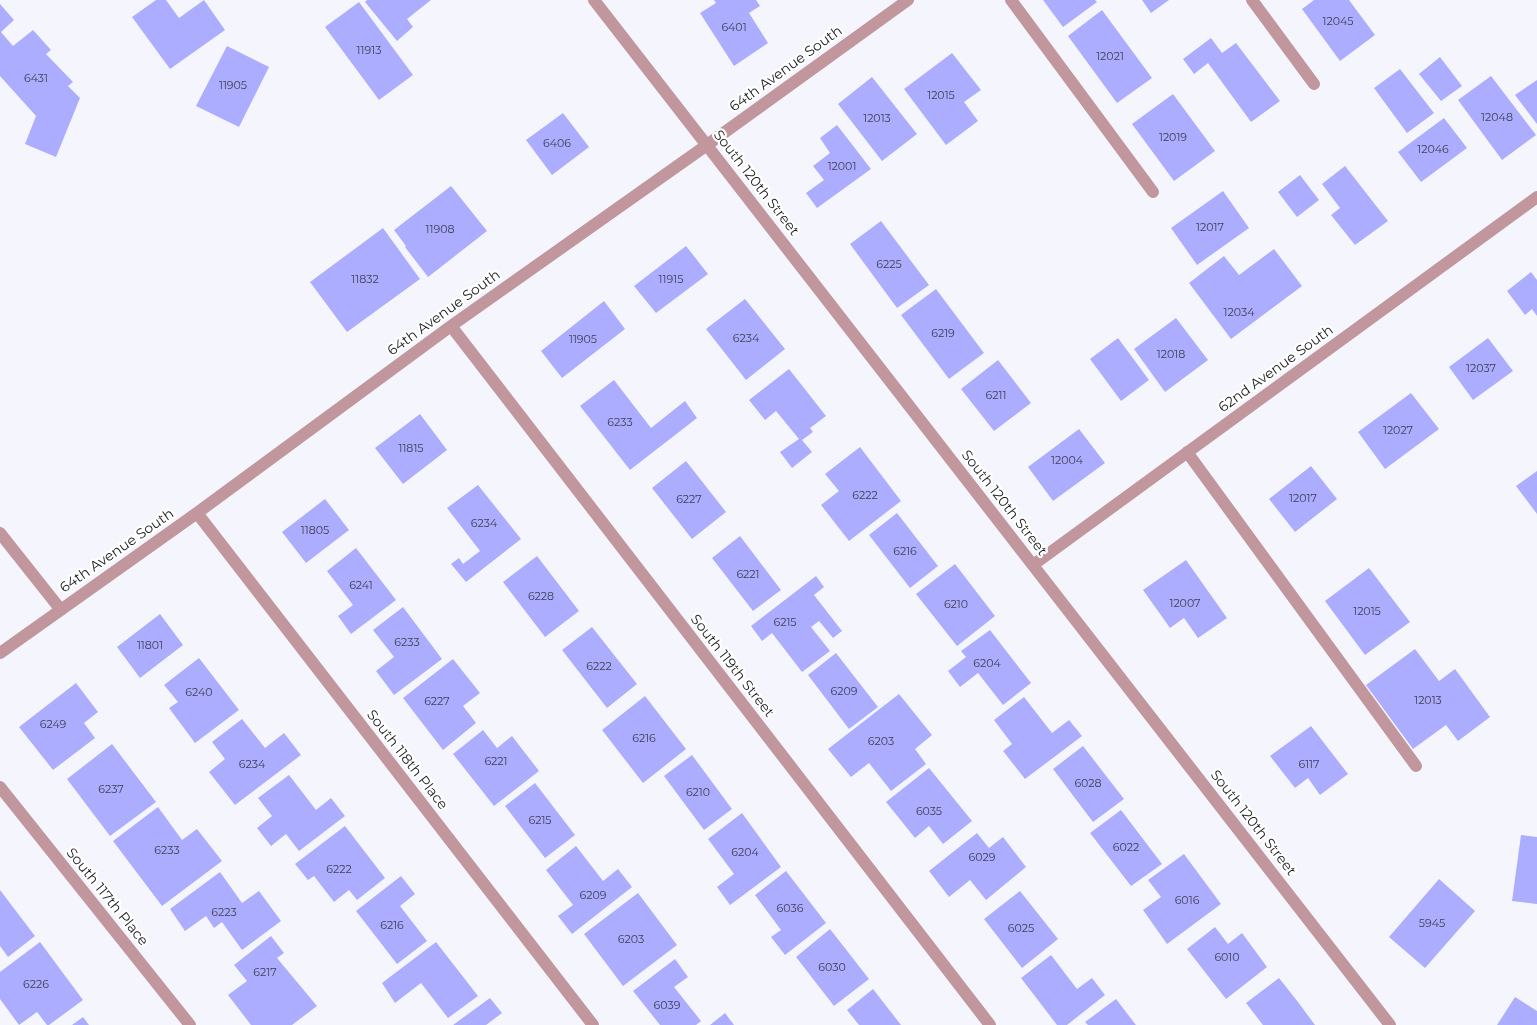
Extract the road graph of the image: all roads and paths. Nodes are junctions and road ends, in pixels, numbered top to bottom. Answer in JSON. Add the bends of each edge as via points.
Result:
{"nodes":[{"id":1,"x":594,"y":0,"type":"edge"},
{"id":2,"x":908,"y":0,"type":"edge"},
{"id":3,"x":1011,"y":0,"type":"edge"},
{"id":4,"x":1252,"y":0,"type":"edge"},
{"id":5,"x":1314,"y":84,"type":"dead end"},
{"id":6,"x":707,"y":145,"type":"junction"},
{"id":7,"x":1153,"y":192,"type":"dead end"},
{"id":8,"x":1537,"y":197,"type":"edge"},
{"id":9,"x":451,"y":326,"type":"junction"},
{"id":10,"x":1187,"y":452,"type":"junction"},
{"id":11,"x":197,"y":513,"type":"junction"},
{"id":12,"x":0,"y":533,"type":"edge"},
{"id":13,"x":1033,"y":565,"type":"junction"},
{"id":14,"x":61,"y":610,"type":"junction"},
{"id":15,"x":0,"y":653,"type":"edge"},
{"id":16,"x":1416,"y":766,"type":"dead end"},
{"id":17,"x":0,"y":787,"type":"edge"},
{"id":18,"x":190,"y":1025,"type":"edge"},
{"id":19,"x":593,"y":1025,"type":"edge"},
{"id":20,"x":990,"y":1025,"type":"edge"},
{"id":21,"x":1390,"y":1025,"type":"edge"}],
"edges":[{"from":1,"to":6,"type":"street","name":"South 120th Street"},
{"from":2,"to":6,"type":"street","name":"64th Avenue South"},
{"from":3,"to":7,"type":"street"},
{"from":4,"to":5,"type":"street"},
{"from":6,"to":9,"type":"street","name":"64th Avenue South"},
{"from":6,"to":13,"type":"street","name":"South 120th Street"},
{"from":8,"to":10,"type":"street","name":"62nd Avenue South"},
{"from":9,"to":11,"type":"street","name":"64th Avenue South"},
{"from":9,"to":20,"type":"street","name":"South 119th Street"},
{"from":10,"to":13,"type":"street","name":"62nd Avenue South"},
{"from":10,"to":16,"type":"street"},
{"from":11,"to":14,"type":"street","name":"64th Avenue South"},
{"from":11,"to":19,"type":"street","name":"South 118th Place"},
{"from":12,"to":14,"type":"street"},
{"from":13,"to":21,"type":"street","name":"South 120th Street"},
{"from":14,"to":15,"type":"street","name":"64th Avenue South"},
{"from":17,"to":18,"type":"street","name":"South 117th Place"}]}
